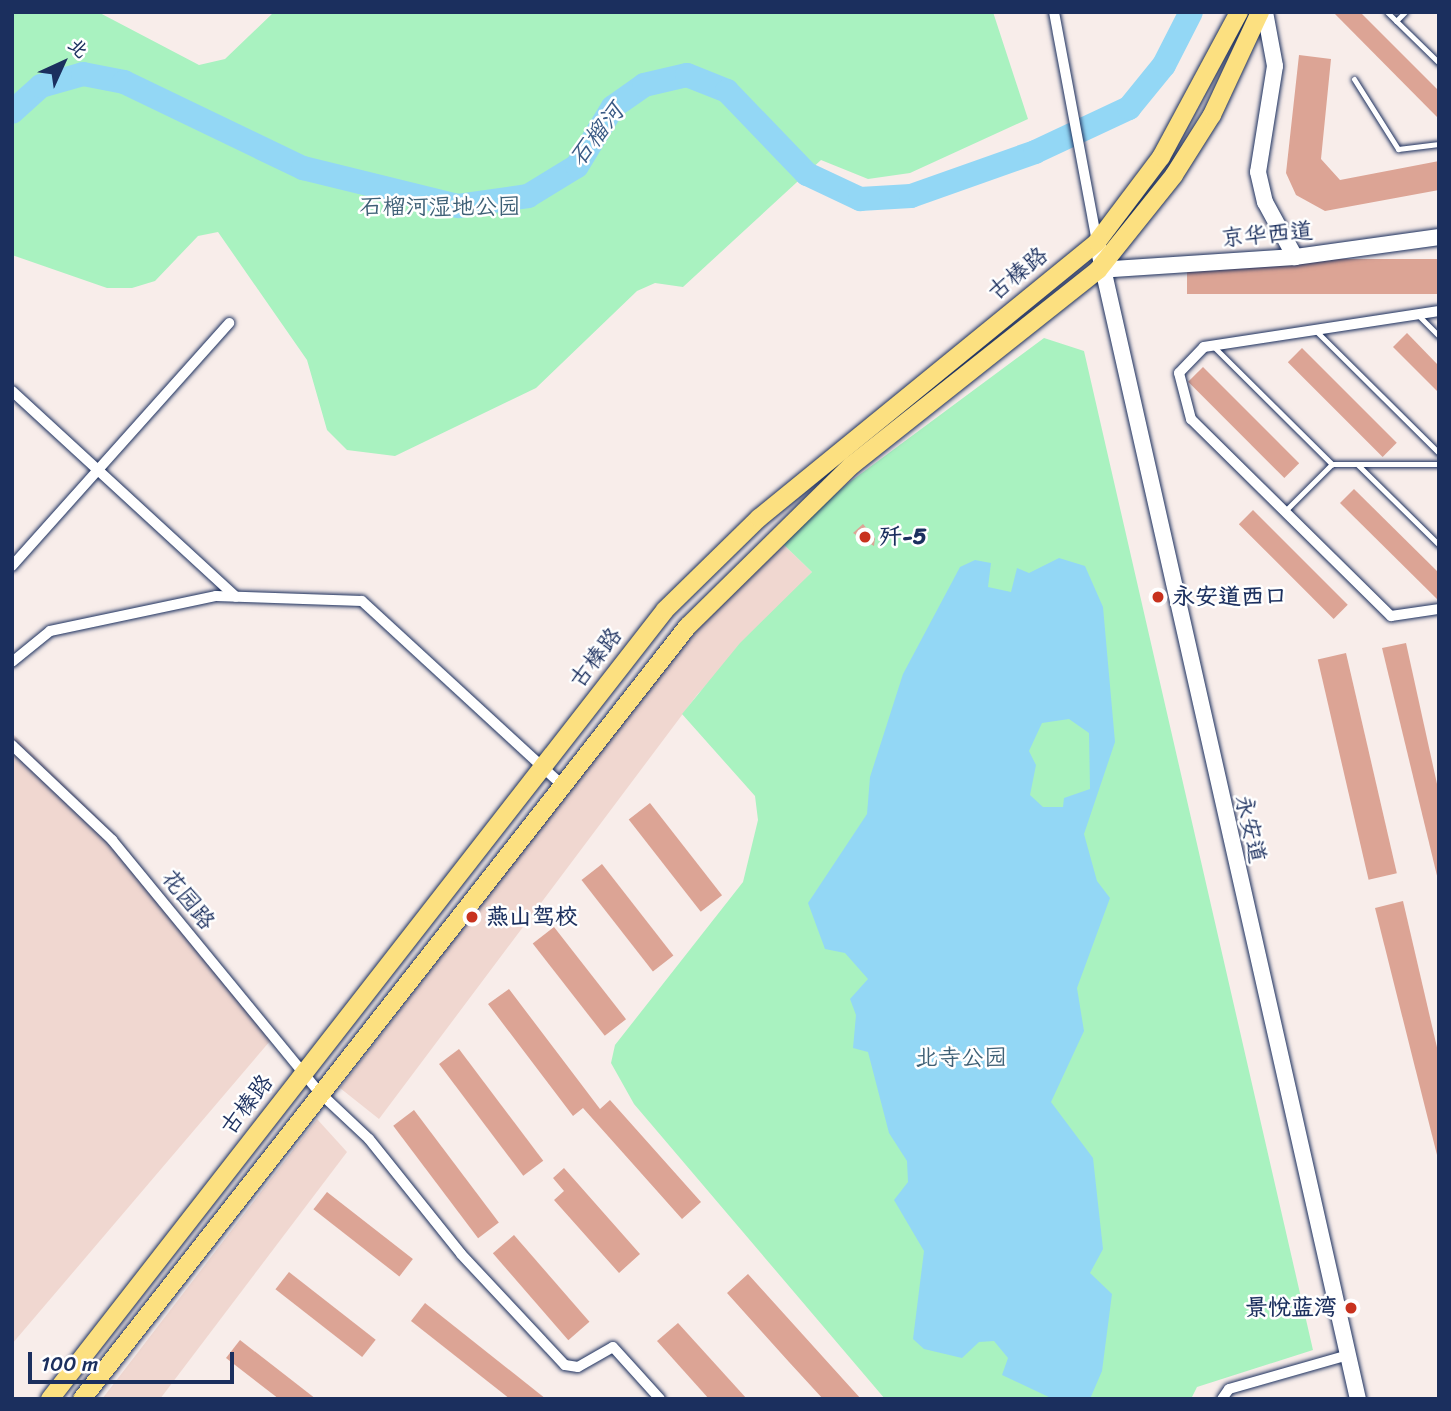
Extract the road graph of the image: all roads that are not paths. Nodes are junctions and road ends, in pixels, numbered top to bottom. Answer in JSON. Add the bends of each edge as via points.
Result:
{"nodes":[{"id":1,"x":1054,"y":12,"type":"edge"},
{"id":2,"x":1239,"y":12,"type":"edge"},
{"id":3,"x":1263,"y":12,"type":"edge"},
{"id":4,"x":1387,"y":12,"type":"edge"},
{"id":5,"x":1405,"y":12,"type":"edge"},
{"id":6,"x":1396,"y":21,"type":"junction"},
{"id":7,"x":1439,"y":63,"type":"edge"},
{"id":8,"x":1354,"y":79,"type":"dead end"},
{"id":9,"x":1439,"y":144,"type":"edge"},
{"id":10,"x":1439,"y":237,"type":"edge"},
{"id":11,"x":1097,"y":242,"type":"junction"},
{"id":12,"x":1295,"y":257,"type":"junction"},
{"id":13,"x":1098,"y":270,"type":"junction"},
{"id":14,"x":1439,"y":312,"type":"edge"},
{"id":15,"x":1418,"y":315,"type":"junction"},
{"id":16,"x":229,"y":323,"type":"dead end"},
{"id":17,"x":1315,"y":330,"type":"junction"},
{"id":18,"x":1439,"y":336,"type":"edge"},
{"id":19,"x":1213,"y":346,"type":"junction"},
{"id":20,"x":12,"y":391,"type":"edge"},
{"id":21,"x":1439,"y":453,"type":"edge"},
{"id":22,"x":1332,"y":464,"type":"junction"},
{"id":23,"x":1439,"y":464,"type":"edge"},
{"id":24,"x":1359,"y":466,"type":"junction"},
{"id":25,"x":96,"y":468,"type":"junction"},
{"id":26,"x":1285,"y":511,"type":"junction"},
{"id":27,"x":1439,"y":545,"type":"edge"},
{"id":28,"x":12,"y":566,"type":"edge"},
{"id":29,"x":236,"y":597,"type":"junction"},
{"id":30,"x":1439,"y":609,"type":"edge"},
{"id":31,"x":12,"y":662,"type":"edge"},
{"id":32,"x":12,"y":745,"type":"edge"},
{"id":33,"x":543,"y":766,"type":"junction"},
{"id":34,"x":560,"y":783,"type":"junction"},
{"id":35,"x":303,"y":1073,"type":"junction"},
{"id":36,"x":320,"y":1093,"type":"junction"},
{"id":37,"x":1348,"y":1355,"type":"junction"},
{"id":38,"x":50,"y":1399,"type":"edge"},
{"id":39,"x":82,"y":1399,"type":"edge"},
{"id":40,"x":660,"y":1399,"type":"edge"},
{"id":41,"x":1222,"y":1399,"type":"edge"},
{"id":42,"x":1358,"y":1399,"type":"edge"}],
"edges":[{"from":1,"to":11,"type":"street"},
{"from":2,"to":11,"type":"main road","name":"古榛路","via":[[1161,157]]},
{"from":3,"to":12,"type":"main road","via":[[1275,66],[1258,172],[1265,202]]},
{"from":3,"to":13,"type":"main road","name":"古榛路","via":[[1200,135]]},
{"from":4,"to":6,"type":"lane"},
{"from":5,"to":6,"type":"lane"},
{"from":6,"to":7,"type":"lane"},
{"from":8,"to":9,"type":"lane","via":[[1398,149]]},
{"from":10,"to":12,"type":"main road","name":"京华西道"},
{"from":11,"to":13,"type":"main road","name":"永安道"},
{"from":11,"to":33,"type":"main road","name":"古榛路","via":[[759,517],[665,610]]},
{"from":12,"to":13,"type":"main road","name":"京华西道"},
{"from":13,"to":34,"type":"main road","name":"古榛路","via":[[852,465],[768,545],[688,626]]},
{"from":13,"to":37,"type":"main road","name":"永安道"},
{"from":14,"to":15,"type":"street"},
{"from":15,"to":17,"type":"street"},
{"from":15,"to":18,"type":"lane"},
{"from":16,"to":25,"type":"street"},
{"from":17,"to":19,"type":"street"},
{"from":17,"to":21,"type":"lane"},
{"from":19,"to":22,"type":"lane"},
{"from":19,"to":26,"type":"street","via":[[1179,373],[1191,419]]},
{"from":20,"to":25,"type":"street"},
{"from":22,"to":24,"type":"lane"},
{"from":22,"to":26,"type":"lane"},
{"from":23,"to":24,"type":"lane"},
{"from":24,"to":27,"type":"lane"},
{"from":25,"to":28,"type":"street"},
{"from":25,"to":29,"type":"street"},
{"from":26,"to":30,"type":"street","via":[[1391,616]]},
{"from":29,"to":31,"type":"street","via":[[50,631]]},
{"from":29,"to":33,"type":"street","via":[[371,603]]},
{"from":32,"to":35,"type":"street","name":"花园路","via":[[112,841]]},
{"from":33,"to":34,"type":"street"},
{"from":33,"to":35,"type":"main road","name":"古榛路"},
{"from":34,"to":36,"type":"main road","name":"古榛路"},
{"from":35,"to":36,"type":"street","name":"花园路"},
{"from":35,"to":38,"type":"main road","name":"古榛路"},
{"from":36,"to":39,"type":"main road","name":"古榛路"},
{"from":36,"to":40,"type":"street","name":"花园路","via":[[369,1139],[461,1254],[565,1365],[578,1367],[612,1347]]},
{"from":37,"to":41,"type":"street","via":[[1228,1389]]},
{"from":37,"to":42,"type":"main road","name":"永安道"}]}
